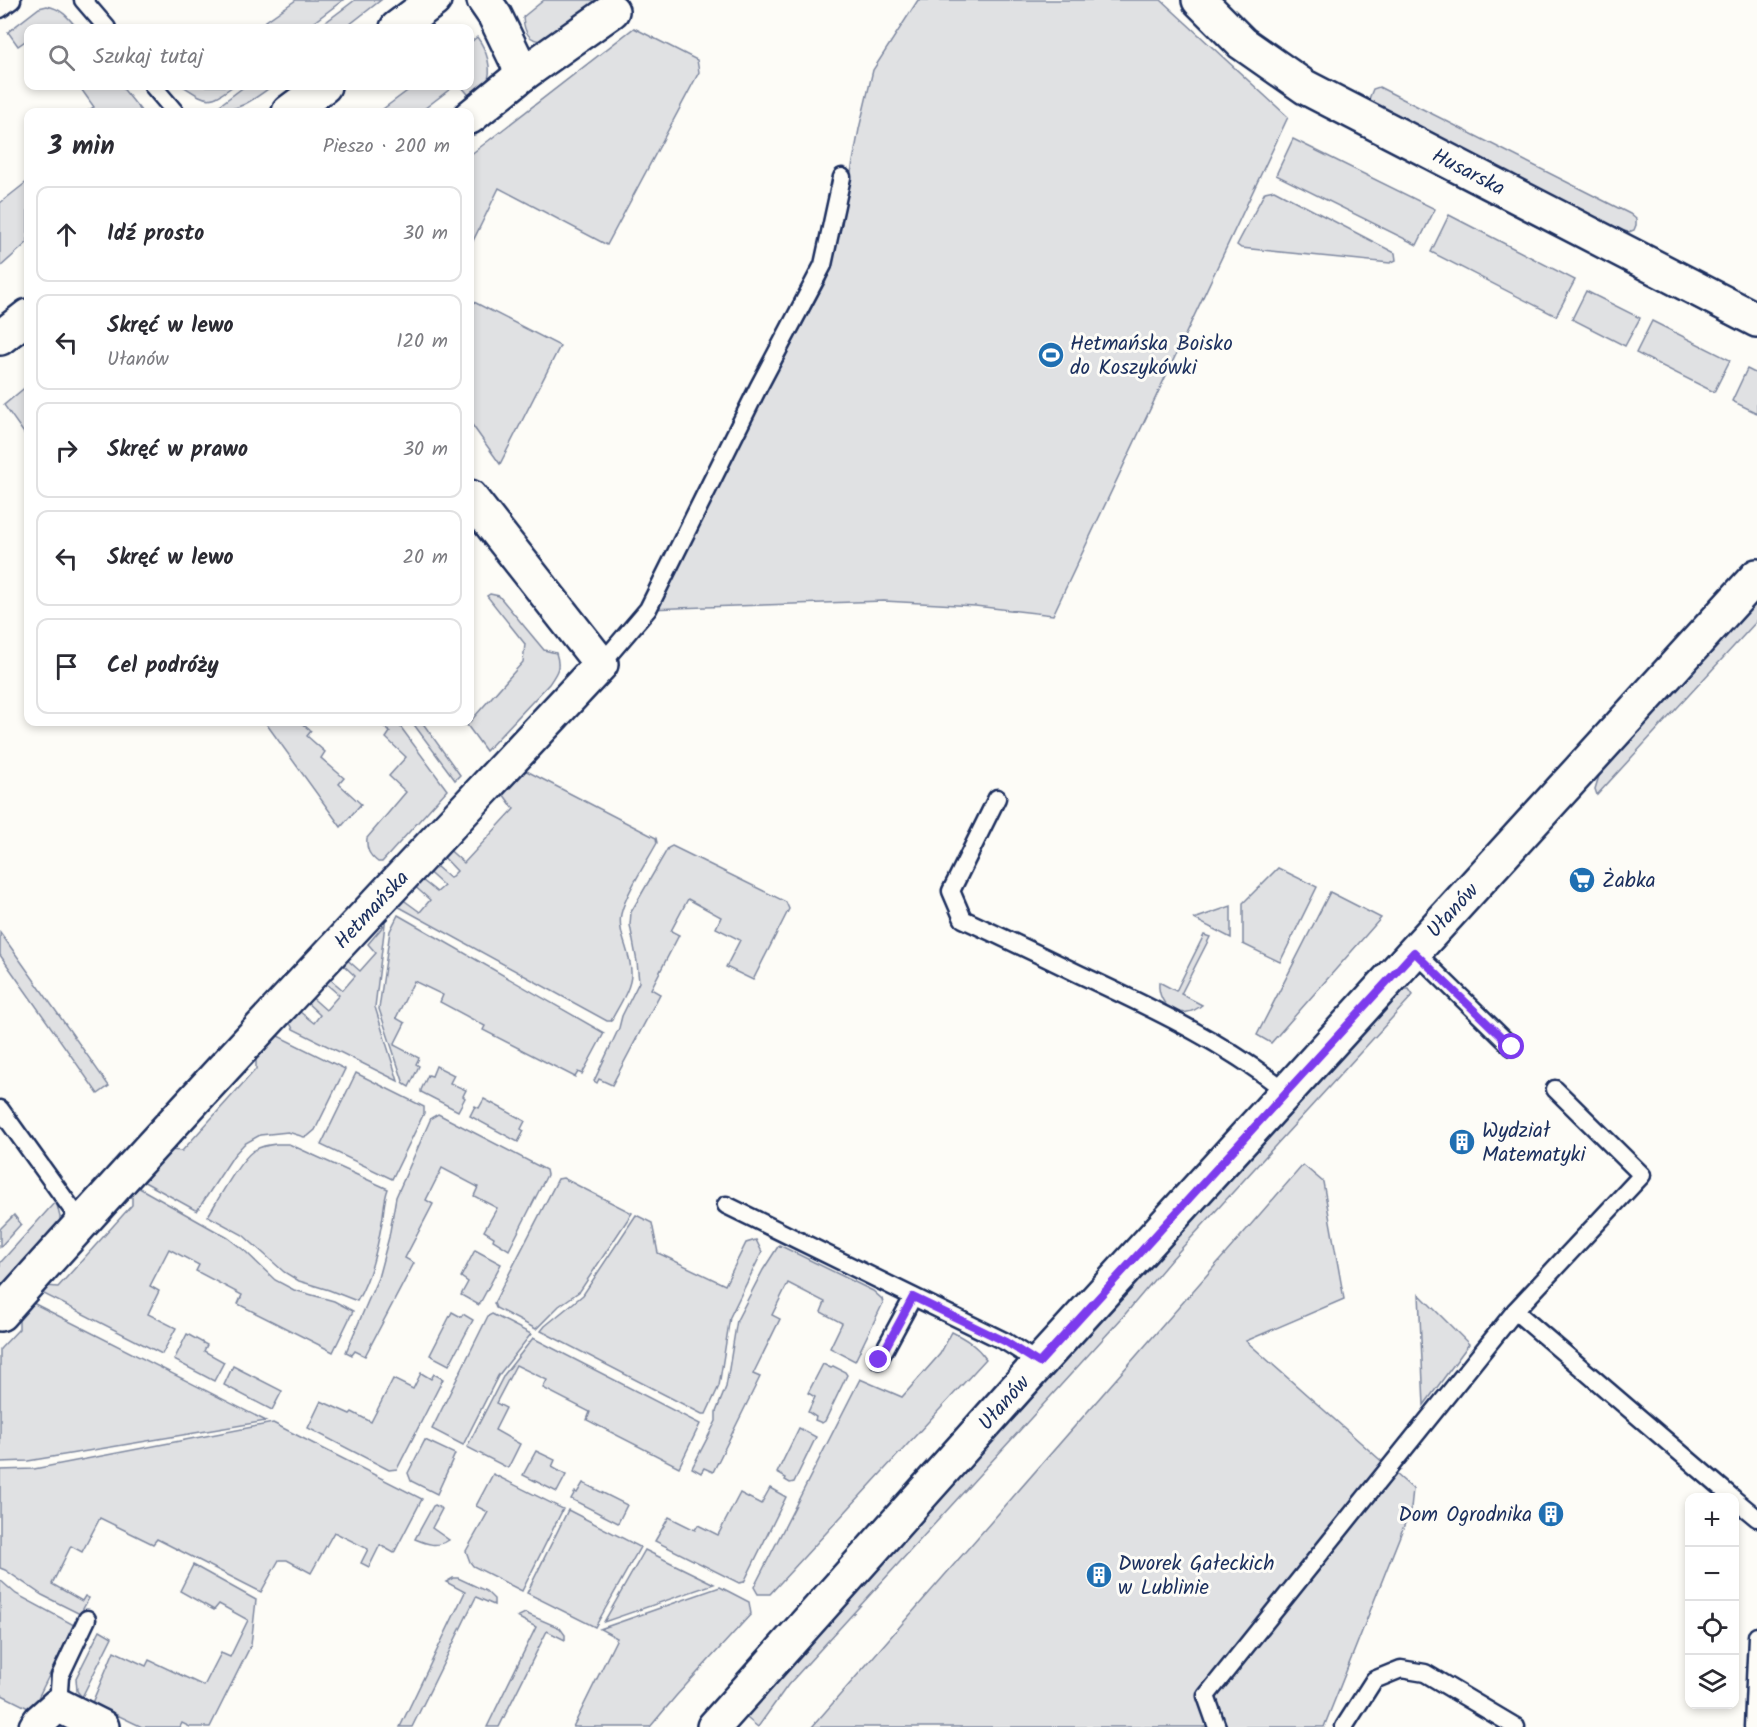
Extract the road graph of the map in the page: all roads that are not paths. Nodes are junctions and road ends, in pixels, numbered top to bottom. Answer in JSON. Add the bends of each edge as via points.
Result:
{"nodes":[{"id":1,"x":12,"y":0,"type":"edge"},
{"id":2,"x":83,"y":0,"type":"edge"},
{"id":3,"x":434,"y":0,"type":"edge"},
{"id":4,"x":484,"y":0,"type":"edge"},
{"id":5,"x":1199,"y":0,"type":"edge"},
{"id":6,"x":0,"y":9,"type":"edge"},
{"id":7,"x":612,"y":11,"type":"dead end"},
{"id":8,"x":103,"y":24,"type":"edge"},
{"id":9,"x":402,"y":24,"type":"edge"},
{"id":10,"x":523,"y":74,"type":"junction"},
{"id":11,"x":156,"y":90,"type":"edge"},
{"id":12,"x":319,"y":90,"type":"edge"},
{"id":13,"x":172,"y":108,"type":"edge"},
{"id":14,"x":294,"y":108,"type":"edge"},
{"id":15,"x":474,"y":114,"type":"edge"},
{"id":16,"x":842,"y":177,"type":"dead end"},
{"id":17,"x":24,"y":319,"type":"edge"},
{"id":18,"x":1757,"y":320,"type":"edge"},
{"id":19,"x":0,"y":338,"type":"edge"},
{"id":20,"x":474,"y":502,"type":"edge"},
{"id":21,"x":1757,"y":576,"type":"edge"},
{"id":22,"x":602,"y":664,"type":"junction"},
{"id":23,"x":997,"y":798,"type":"dead end"},
{"id":24,"x":1414,"y":952,"type":"junction"},
{"id":25,"x":1512,"y":1047,"type":"dead end"},
{"id":26,"x":1555,"y":1089,"type":"dead end"},
{"id":27,"x":1287,"y":1092,"type":"junction"},
{"id":28,"x":0,"y":1109,"type":"edge"},
{"id":29,"x":726,"y":1205,"type":"dead end"},
{"id":30,"x":82,"y":1223,"type":"junction"},
{"id":31,"x":913,"y":1297,"type":"junction"},
{"id":32,"x":1515,"y":1311,"type":"junction"},
{"id":33,"x":0,"y":1314,"type":"edge"},
{"id":34,"x":879,"y":1360,"type":"dead end"},
{"id":35,"x":1039,"y":1363,"type":"junction"},
{"id":36,"x":1727,"y":1493,"type":"edge"},
{"id":37,"x":1739,"y":1503,"type":"edge"},
{"id":38,"x":1757,"y":1518,"type":"edge"},
{"id":39,"x":87,"y":1619,"type":"dead end"},
{"id":40,"x":1757,"y":1636,"type":"edge"},
{"id":41,"x":47,"y":1716,"type":"edge"},
{"id":42,"x":102,"y":1727,"type":"edge"},
{"id":43,"x":714,"y":1727,"type":"edge"},
{"id":44,"x":1217,"y":1727,"type":"edge"},
{"id":45,"x":1344,"y":1727,"type":"edge"},
{"id":46,"x":1516,"y":1727,"type":"edge"},
{"id":47,"x":1753,"y":1727,"type":"edge"}],
"edges":[{"from":1,"to":6,"type":"lane"},
{"from":2,"to":8,"type":"lane"},
{"from":3,"to":9,"type":"street"},
{"from":4,"to":10,"type":"street"},
{"from":5,"to":18,"type":"street","name":"Husarska","via":[[1242,44],[1305,87]]},
{"from":7,"to":10,"type":"street"},
{"from":10,"to":15,"type":"street"},
{"from":11,"to":13,"type":"lane"},
{"from":12,"to":14,"type":"street"},
{"from":16,"to":22,"type":"lane","via":[[823,265],[648,609]]},
{"from":17,"to":19,"type":"street"},
{"from":20,"to":22,"type":"street"},
{"from":21,"to":24,"type":"street","name":"Ułanów"},
{"from":22,"to":30,"type":"street","name":"Hetmańska"},
{"from":23,"to":27,"type":"lane","via":[[951,891],[963,919],[1205,1036]]},
{"from":24,"to":25,"type":"lane"},
{"from":24,"to":27,"type":"street","name":"Ułanów"},
{"from":26,"to":32,"type":"lane","via":[[1642,1174]]},
{"from":27,"to":35,"type":"street","name":"Ułanów"},
{"from":28,"to":30,"type":"lane"},
{"from":29,"to":31,"type":"lane"},
{"from":30,"to":33,"type":"street","name":"Hetmańska"},
{"from":31,"to":34,"type":"lane"},
{"from":31,"to":35,"type":"lane","via":[[1006,1342]]},
{"from":32,"to":36,"type":"lane"},
{"from":32,"to":44,"type":"lane","via":[[1206,1696]]},
{"from":35,"to":43,"type":"street","name":"Ułanów"},
{"from":37,"to":38,"type":"lane"},
{"from":39,"to":41,"type":"lane","via":[[60,1676]]},
{"from":40,"to":47,"type":"lane"},
{"from":41,"to":42,"type":"street"},
{"from":45,"to":46,"type":"lane","via":[[1374,1680],[1401,1669],[1425,1672]]}]}
